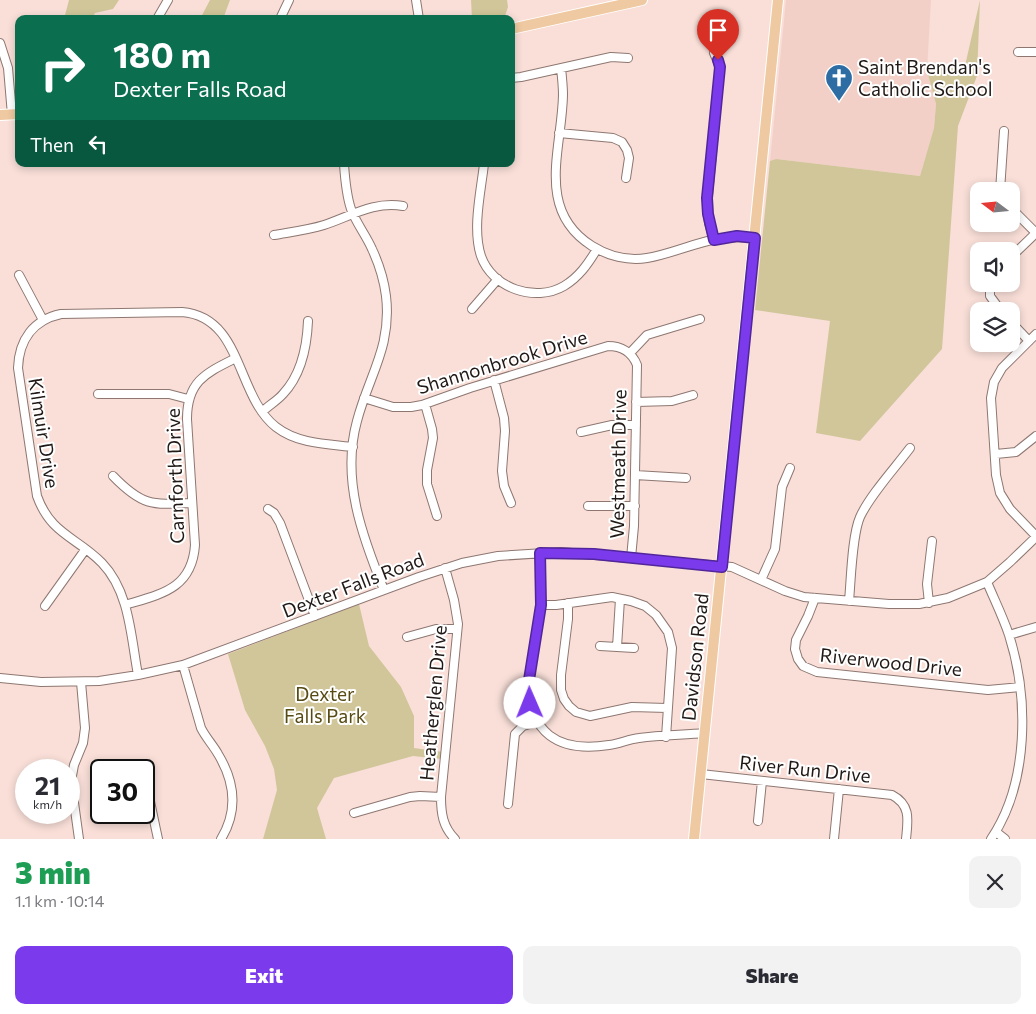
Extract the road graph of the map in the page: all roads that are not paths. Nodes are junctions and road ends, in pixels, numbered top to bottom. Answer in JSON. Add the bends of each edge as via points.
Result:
{"nodes":[{"id":1,"x":168,"y":0,"type":"edge"},
{"id":2,"x":288,"y":0,"type":"edge"},
{"id":3,"x":416,"y":0,"type":"edge"},
{"id":4,"x":642,"y":0,"type":"edge"},
{"id":5,"x":778,"y":0,"type":"edge"},
{"id":6,"x":159,"y":15,"type":"edge"},
{"id":7,"x":282,"y":15,"type":"edge"},
{"id":8,"x":418,"y":15,"type":"edge"},
{"id":9,"x":515,"y":29,"type":"edge"},
{"id":10,"x":0,"y":44,"type":"edge"},
{"id":11,"x":1018,"y":52,"type":"dead end"},
{"id":12,"x":1036,"y":52,"type":"edge"},
{"id":13,"x":714,"y":53,"type":"dead end"},
{"id":14,"x":628,"y":58,"type":"dead end"},
{"id":15,"x":561,"y":68,"type":"junction"},
{"id":16,"x":515,"y":77,"type":"edge"},
{"id":17,"x":15,"y":108,"type":"edge"},
{"id":18,"x":15,"y":114,"type":"edge"},
{"id":19,"x":0,"y":115,"type":"edge"},
{"id":20,"x":1004,"y":132,"type":"dead end"},
{"id":21,"x":559,"y":133,"type":"junction"},
{"id":22,"x":344,"y":167,"type":"edge"},
{"id":23,"x":484,"y":167,"type":"edge"},
{"id":24,"x":626,"y":178,"type":"dead end"},
{"id":25,"x":1001,"y":182,"type":"edge"},
{"id":26,"x":403,"y":206,"type":"dead end"},
{"id":27,"x":353,"y":213,"type":"junction"},
{"id":28,"x":1020,"y":217,"type":"edge"},
{"id":29,"x":1036,"y":233,"type":"edge"},
{"id":30,"x":274,"y":235,"type":"dead end"},
{"id":31,"x":755,"y":238,"type":"junction"},
{"id":32,"x":714,"y":240,"type":"junction"},
{"id":33,"x":1020,"y":248,"type":"edge"},
{"id":34,"x":597,"y":249,"type":"junction"},
{"id":35,"x":19,"y":275,"type":"dead end"},
{"id":36,"x":498,"y":279,"type":"junction"},
{"id":37,"x":472,"y":309,"type":"dead end"},
{"id":38,"x":700,"y":319,"type":"dead end"},
{"id":39,"x":43,"y":320,"type":"junction"},
{"id":40,"x":308,"y":321,"type":"dead end"},
{"id":41,"x":1020,"y":332,"type":"edge"},
{"id":42,"x":1036,"y":334,"type":"edge"},
{"id":43,"x":1029,"y":341,"type":"junction"},
{"id":44,"x":630,"y":353,"type":"junction"},
{"id":45,"x":236,"y":358,"type":"junction"},
{"id":46,"x":494,"y":380,"type":"junction"},
{"id":47,"x":98,"y":394,"type":"dead end"},
{"id":48,"x":693,"y":395,"type":"dead end"},
{"id":49,"x":364,"y":398,"type":"junction"},
{"id":50,"x":188,"y":399,"type":"junction"},
{"id":51,"x":636,"y":402,"type":"junction"},
{"id":52,"x":425,"y":404,"type":"junction"},
{"id":53,"x":262,"y":412,"type":"junction"},
{"id":54,"x":636,"y":426,"type":"junction"},
{"id":55,"x":581,"y":432,"type":"dead end"},
{"id":56,"x":1036,"y":436,"type":"edge"},
{"id":57,"x":353,"y":447,"type":"junction"},
{"id":58,"x":910,"y":448,"type":"dead end"},
{"id":59,"x":996,"y":454,"type":"junction"},
{"id":60,"x":790,"y":468,"type":"dead end"},
{"id":61,"x":635,"y":474,"type":"junction"},
{"id":62,"x":114,"y":476,"type":"dead end"},
{"id":63,"x":686,"y":478,"type":"dead end"},
{"id":64,"x":192,"y":503,"type":"junction"},
{"id":65,"x":511,"y":503,"type":"dead end"},
{"id":66,"x":588,"y":506,"type":"dead end"},
{"id":67,"x":635,"y":506,"type":"junction"},
{"id":68,"x":268,"y":509,"type":"dead end"},
{"id":69,"x":437,"y":516,"type":"dead end"},
{"id":70,"x":1036,"y":536,"type":"edge"},
{"id":71,"x":932,"y":541,"type":"dead end"},
{"id":72,"x":85,"y":550,"type":"junction"},
{"id":73,"x":540,"y":553,"type":"junction"},
{"id":74,"x":631,"y":558,"type":"junction"},
{"id":75,"x":722,"y":567,"type":"junction"},
{"id":76,"x":445,"y":568,"type":"junction"},
{"id":77,"x":761,"y":580,"type":"junction"},
{"id":78,"x":987,"y":582,"type":"junction"},
{"id":79,"x":384,"y":590,"type":"junction"},
{"id":80,"x":815,"y":598,"type":"junction"},
{"id":81,"x":620,"y":599,"type":"junction"},
{"id":82,"x":849,"y":601,"type":"junction"},
{"id":83,"x":568,"y":603,"type":"junction"},
{"id":84,"x":929,"y":603,"type":"junction"},
{"id":85,"x":125,"y":604,"type":"junction"},
{"id":86,"x":541,"y":605,"type":"junction"},
{"id":87,"x":45,"y":606,"type":"dead end"},
{"id":88,"x":315,"y":616,"type":"junction"},
{"id":89,"x":1036,"y":627,"type":"edge"},
{"id":90,"x":457,"y":629,"type":"junction"},
{"id":91,"x":1009,"y":635,"type":"junction"},
{"id":92,"x":408,"y":637,"type":"dead end"},
{"id":93,"x":600,"y":646,"type":"dead end"},
{"id":94,"x":617,"y":647,"type":"junction"},
{"id":95,"x":634,"y":648,"type":"dead end"},
{"id":96,"x":183,"y":665,"type":"junction"},
{"id":97,"x":138,"y":675,"type":"junction"},
{"id":98,"x":0,"y":678,"type":"edge"},
{"id":99,"x":81,"y":682,"type":"junction"},
{"id":100,"x":1020,"y":687,"type":"junction"},
{"id":101,"x":667,"y":708,"type":"junction"},
{"id":102,"x":537,"y":722,"type":"junction"},
{"id":103,"x":705,"y":734,"type":"junction"},
{"id":104,"x":666,"y":737,"type":"junction"},
{"id":105,"x":701,"y":774,"type":"junction"},
{"id":106,"x":762,"y":781,"type":"junction"},
{"id":107,"x":839,"y":789,"type":"junction"},
{"id":108,"x":441,"y":797,"type":"junction"},
{"id":109,"x":508,"y":804,"type":"dead end"},
{"id":110,"x":354,"y":813,"type":"dead end"},
{"id":111,"x":758,"y":821,"type":"dead end"},
{"id":112,"x":155,"y":824,"type":"edge"},
{"id":113,"x":994,"y":836,"type":"edge"},
{"id":114,"x":79,"y":839,"type":"edge"},
{"id":115,"x":158,"y":839,"type":"edge"},
{"id":116,"x":221,"y":839,"type":"edge"},
{"id":117,"x":455,"y":839,"type":"edge"},
{"id":118,"x":694,"y":839,"type":"edge"},
{"id":119,"x":834,"y":839,"type":"edge"},
{"id":120,"x":906,"y":839,"type":"edge"},
{"id":121,"x":1006,"y":839,"type":"edge"}],
"edges":[{"from":1,"to":6,"type":"street"},
{"from":2,"to":7,"type":"street"},
{"from":3,"to":8,"type":"street"},
{"from":4,"to":9,"type":"main road"},
{"from":5,"to":31,"type":"main road","name":"Davidson Road"},
{"from":10,"to":17,"type":"street"},
{"from":11,"to":12,"type":"street"},
{"from":13,"to":32,"type":"street","via":[[720,67],[707,206]]},
{"from":14,"to":15,"type":"street","via":[[612,57]]},
{"from":15,"to":16,"type":"street"},
{"from":15,"to":21,"type":"street","via":[[563,96]]},
{"from":18,"to":19,"type":"main road"},
{"from":20,"to":25,"type":"street"},
{"from":21,"to":24,"type":"street","via":[[613,138],[622,142],[629,158]]},
{"from":21,"to":34,"type":"street","via":[[558,201],[568,223]]},
{"from":22,"to":27,"type":"street"},
{"from":23,"to":36,"type":"street","via":[[477,234],[484,263]]},
{"from":26,"to":27,"type":"street","via":[[385,204]]},
{"from":27,"to":30,"type":"street","via":[[321,226]]},
{"from":27,"to":49,"type":"street","via":[[373,250],[386,296],[387,322],[382,353]]},
{"from":28,"to":29,"type":"street"},
{"from":29,"to":33,"type":"street"},
{"from":31,"to":32,"type":"street","via":[[737,236]]},
{"from":31,"to":75,"type":"main road","name":"Davidson Road"},
{"from":32,"to":34,"type":"street","via":[[641,259],[623,258]]},
{"from":34,"to":36,"type":"street","via":[[577,277],[554,290],[521,292]]},
{"from":35,"to":39,"type":"street"},
{"from":36,"to":37,"type":"street"},
{"from":38,"to":44,"type":"street","via":[[647,335]]},
{"from":39,"to":45,"type":"street","via":[[61,314],[193,313],[217,327]]},
{"from":39,"to":72,"type":"street","name":"Kilmuir Drive","via":[[26,336],[18,361],[35,489],[50,522]]},
{"from":40,"to":53,"type":"street","via":[[307,337],[294,379],[282,396]]},
{"from":41,"to":43,"type":"street"},
{"from":42,"to":43,"type":"street"},
{"from":43,"to":59,"type":"street","via":[[1002,368],[994,382],[991,398]]},
{"from":44,"to":46,"type":"street","name":"Shannonbrook Drive","via":[[608,346]]},
{"from":44,"to":51,"type":"street","name":"Westmeath Drive","via":[[637,370]]},
{"from":45,"to":50,"type":"street","name":"Carnforth Drive","via":[[203,376]]},
{"from":45,"to":53,"type":"street"},
{"from":46,"to":52,"type":"street","name":"Shannonbrook Drive"},
{"from":46,"to":65,"type":"street","via":[[504,418],[502,471]]},
{"from":47,"to":50,"type":"street","via":[[169,394]]},
{"from":48,"to":51,"type":"street","via":[[672,401]]},
{"from":49,"to":52,"type":"street","name":"Shannonbrook Drive","via":[[393,407]]},
{"from":49,"to":57,"type":"street"},
{"from":50,"to":64,"type":"street","name":"Carnforth Drive"},
{"from":51,"to":54,"type":"street","name":"Westmeath Drive"},
{"from":52,"to":69,"type":"street","via":[[433,438],[426,484]]},
{"from":53,"to":57,"type":"street","via":[[290,436],[309,442]]},
{"from":54,"to":55,"type":"street","via":[[612,425]]},
{"from":54,"to":61,"type":"street","name":"Westmeath Drive"},
{"from":56,"to":59,"type":"street","via":[[1016,452]]},
{"from":57,"to":79,"type":"street","via":[[352,479],[356,507]]},
{"from":58,"to":82,"type":"street","via":[[860,518]]},
{"from":59,"to":70,"type":"street","via":[[997,484],[1004,501]]},
{"from":60,"to":77,"type":"street","via":[[782,487],[775,549]]},
{"from":61,"to":63,"type":"street"},
{"from":61,"to":67,"type":"street","name":"Westmeath Drive"},
{"from":62,"to":64,"type":"street","via":[[132,495],[146,502],[160,505]]},
{"from":64,"to":85,"type":"street","name":"Carnforth Drive","via":[[194,551],[185,576],[170,590]]},
{"from":66,"to":67,"type":"street"},
{"from":67,"to":74,"type":"street","name":"Westmeath Drive"},
{"from":68,"to":88,"type":"street","via":[[280,523]]},
{"from":70,"to":78,"type":"street","name":"Dexter Falls Road"},
{"from":71,"to":84,"type":"street","via":[[927,584]]},
{"from":72,"to":85,"type":"street","name":"Kilmuir Drive","via":[[110,573]]},
{"from":72,"to":87,"type":"street"},
{"from":73,"to":74,"type":"street","name":"Dexter Falls Road"},
{"from":73,"to":76,"type":"street","name":"Dexter Falls Road","via":[[490,558]]},
{"from":73,"to":86,"type":"street"},
{"from":74,"to":75,"type":"street","name":"Dexter Falls Road"},
{"from":75,"to":77,"type":"street","name":"Dexter Falls Road"},
{"from":75,"to":103,"type":"main road","name":"Davidson Road"},
{"from":76,"to":79,"type":"street","name":"Dexter Falls Road"},
{"from":76,"to":90,"type":"street","name":"Heatherglen Drive","via":[[454,600]]},
{"from":77,"to":80,"type":"street","name":"Dexter Falls Road","via":[[794,594]]},
{"from":78,"to":84,"type":"street","name":"Dexter Falls Road"},
{"from":78,"to":91,"type":"street"},
{"from":79,"to":88,"type":"street","name":"Dexter Falls Road"},
{"from":80,"to":82,"type":"street","name":"Dexter Falls Road"},
{"from":80,"to":100,"type":"street","name":"Riverwood Drive","via":[[795,645],[798,659],[808,669],[988,690]]},
{"from":81,"to":83,"type":"street","via":[[612,597]]},
{"from":81,"to":94,"type":"street"},
{"from":81,"to":101,"type":"street","via":[[645,606],[668,632],[672,657]]},
{"from":82,"to":84,"type":"street","name":"Dexter Falls Road","via":[[904,605]]},
{"from":83,"to":86,"type":"street"},
{"from":83,"to":101,"type":"street","via":[[561,690],[569,706],[590,716],[632,707]]},
{"from":85,"to":97,"type":"street","name":"Kilmuir Drive"},
{"from":86,"to":102,"type":"street","via":[[529,680],[530,703]]},
{"from":88,"to":96,"type":"street","name":"Dexter Falls Road"},
{"from":89,"to":91,"type":"street"},
{"from":90,"to":92,"type":"street","via":[[436,629]]},
{"from":90,"to":108,"type":"street","name":"Heatherglen Drive"},
{"from":91,"to":100,"type":"street"},
{"from":93,"to":94,"type":"street"},
{"from":94,"to":95,"type":"street"},
{"from":96,"to":97,"type":"street","name":"Dexter Falls Road"},
{"from":96,"to":116,"type":"street","via":[[205,736],[228,770],[233,805]]},
{"from":97,"to":99,"type":"street","name":"Dexter Falls Road"},
{"from":98,"to":99,"type":"street","name":"Dexter Falls Road"},
{"from":99,"to":114,"type":"street","via":[[86,728],[71,781]]},
{"from":100,"to":113,"type":"street","via":[[1019,770],[1011,800]]},
{"from":101,"to":104,"type":"street"},
{"from":102,"to":104,"type":"street","via":[[553,738],[573,746],[611,745],[623,740]]},
{"from":102,"to":109,"type":"street","via":[[523,726],[515,734]]},
{"from":103,"to":104,"type":"street"},
{"from":103,"to":105,"type":"main road","name":"Davidson Road"},
{"from":105,"to":106,"type":"street","name":"River Run Drive"},
{"from":105,"to":118,"type":"main road","name":"Davidson Road"},
{"from":106,"to":107,"type":"street","name":"River Run Drive"},
{"from":106,"to":111,"type":"street"},
{"from":107,"to":119,"type":"street"},
{"from":107,"to":120,"type":"street","name":"River Run Drive","via":[[892,795],[903,803],[908,814]]},
{"from":108,"to":110,"type":"street","via":[[410,797]]},
{"from":108,"to":117,"type":"street","name":"Heatherglen Drive","via":[[444,824]]},
{"from":112,"to":115,"type":"street"},
{"from":113,"to":121,"type":"street"}]}
